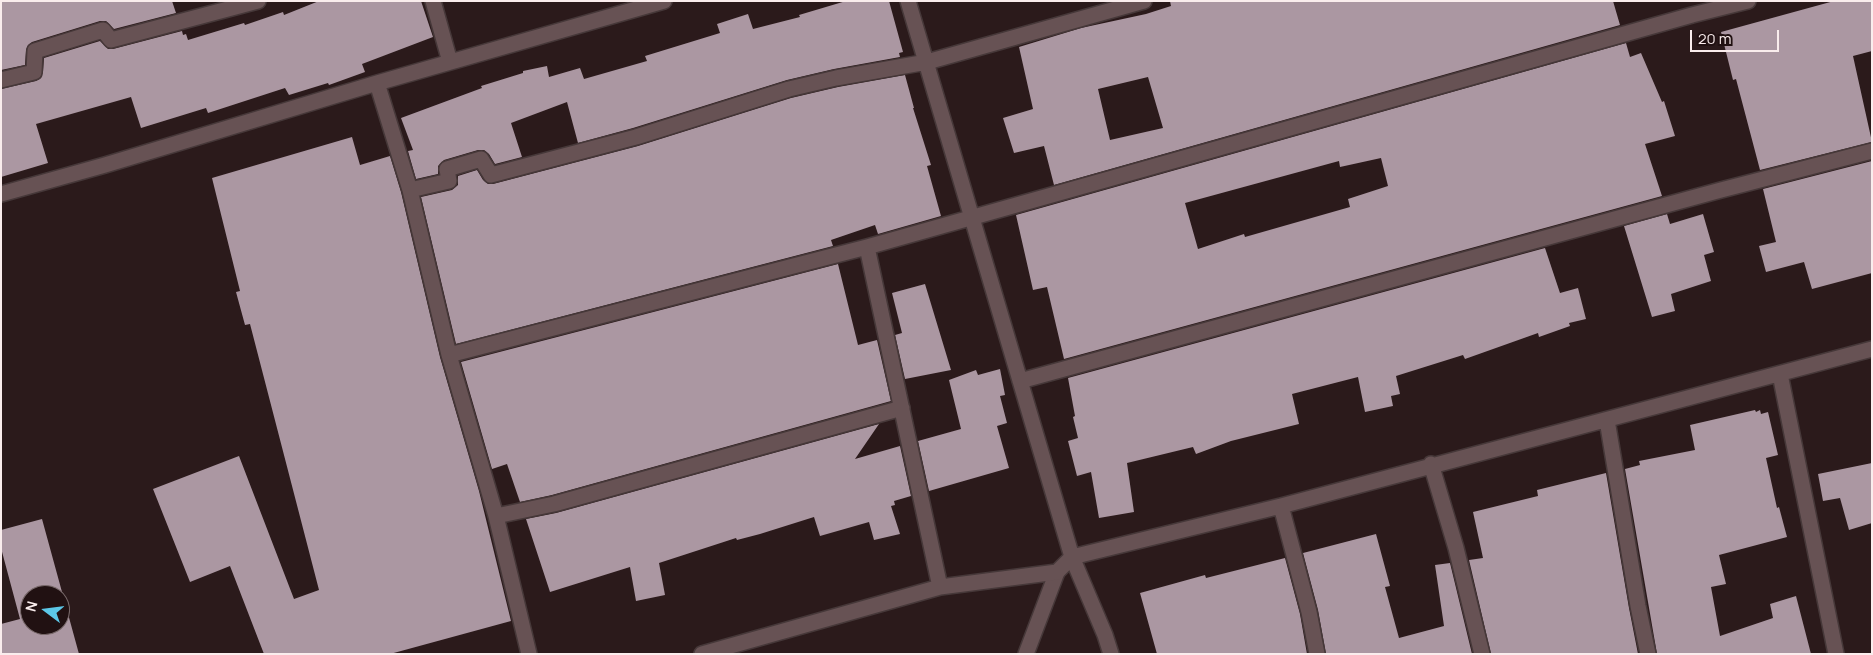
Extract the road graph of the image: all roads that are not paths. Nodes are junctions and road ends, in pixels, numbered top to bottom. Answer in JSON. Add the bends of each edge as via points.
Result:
{"nodes":[{"id":1,"x":258,"y":1,"type":"edge"},
{"id":2,"x":433,"y":1,"type":"edge"},
{"id":3,"x":664,"y":1,"type":"edge"},
{"id":4,"x":908,"y":1,"type":"edge"},
{"id":5,"x":1144,"y":1,"type":"edge"},
{"id":6,"x":1748,"y":1,"type":"edge"},
{"id":7,"x":450,"y":62,"type":"junction"},
{"id":8,"x":926,"y":62,"type":"junction"},
{"id":9,"x":1,"y":80,"type":"edge"},
{"id":10,"x":377,"y":83,"type":"junction"},
{"id":11,"x":1872,"y":151,"type":"edge"},
{"id":12,"x":410,"y":190,"type":"junction"},
{"id":13,"x":1,"y":194,"type":"edge"},
{"id":14,"x":972,"y":217,"type":"junction"},
{"id":15,"x":867,"y":247,"type":"junction"},
{"id":16,"x":1872,"y":349,"type":"edge"},
{"id":17,"x":449,"y":355,"type":"junction"},
{"id":18,"x":1780,"y":374,"type":"junction"},
{"id":19,"x":1020,"y":380,"type":"junction"},
{"id":20,"x":902,"y":408,"type":"junction"},
{"id":21,"x":1607,"y":420,"type":"junction"},
{"id":22,"x":1431,"y":464,"type":"junction"},
{"id":23,"x":1281,"y":506,"type":"junction"},
{"id":24,"x":496,"y":516,"type":"junction"},
{"id":25,"x":1072,"y":557,"type":"junction"},
{"id":26,"x":1058,"y":572,"type":"junction"},
{"id":27,"x":940,"y":587,"type":"junction"},
{"id":28,"x":529,"y":654,"type":"edge"},
{"id":29,"x":702,"y":654,"type":"edge"},
{"id":30,"x":1026,"y":654,"type":"edge"},
{"id":31,"x":1110,"y":654,"type":"edge"},
{"id":32,"x":1317,"y":654,"type":"edge"},
{"id":33,"x":1482,"y":654,"type":"edge"},
{"id":34,"x":1648,"y":654,"type":"edge"},
{"id":35,"x":1836,"y":654,"type":"edge"}],
"edges":[{"from":1,"to":9,"type":"street","via":[[111,40],[103,30],[94,32],[35,51],[34,72]]},
{"from":2,"to":7,"type":"street"},
{"from":3,"to":7,"type":"street"},
{"from":4,"to":8,"type":"street"},
{"from":5,"to":8,"type":"street"},
{"from":6,"to":14,"type":"street"},
{"from":7,"to":10,"type":"street"},
{"from":8,"to":12,"type":"street","via":[[789,89],[636,137],[491,175],[480,159],[447,169],[449,181]]},
{"from":8,"to":14,"type":"street"},
{"from":10,"to":12,"type":"street"},
{"from":10,"to":13,"type":"street"},
{"from":11,"to":19,"type":"street"},
{"from":12,"to":17,"type":"street"},
{"from":14,"to":15,"type":"street"},
{"from":14,"to":19,"type":"street"},
{"from":15,"to":17,"type":"street"},
{"from":15,"to":20,"type":"street"},
{"from":16,"to":18,"type":"street"},
{"from":17,"to":24,"type":"street"},
{"from":18,"to":21,"type":"street"},
{"from":18,"to":35,"type":"street"},
{"from":19,"to":25,"type":"street"},
{"from":20,"to":24,"type":"street","via":[[554,504]]},
{"from":20,"to":27,"type":"street"},
{"from":21,"to":22,"type":"street"},
{"from":21,"to":34,"type":"street"},
{"from":22,"to":23,"type":"street"},
{"from":22,"to":33,"type":"street"},
{"from":23,"to":25,"type":"street"},
{"from":23,"to":32,"type":"street"},
{"from":24,"to":28,"type":"street"},
{"from":25,"to":26,"type":"street"},
{"from":25,"to":31,"type":"street"},
{"from":26,"to":27,"type":"street"},
{"from":26,"to":30,"type":"street"},
{"from":27,"to":29,"type":"street"}]}
